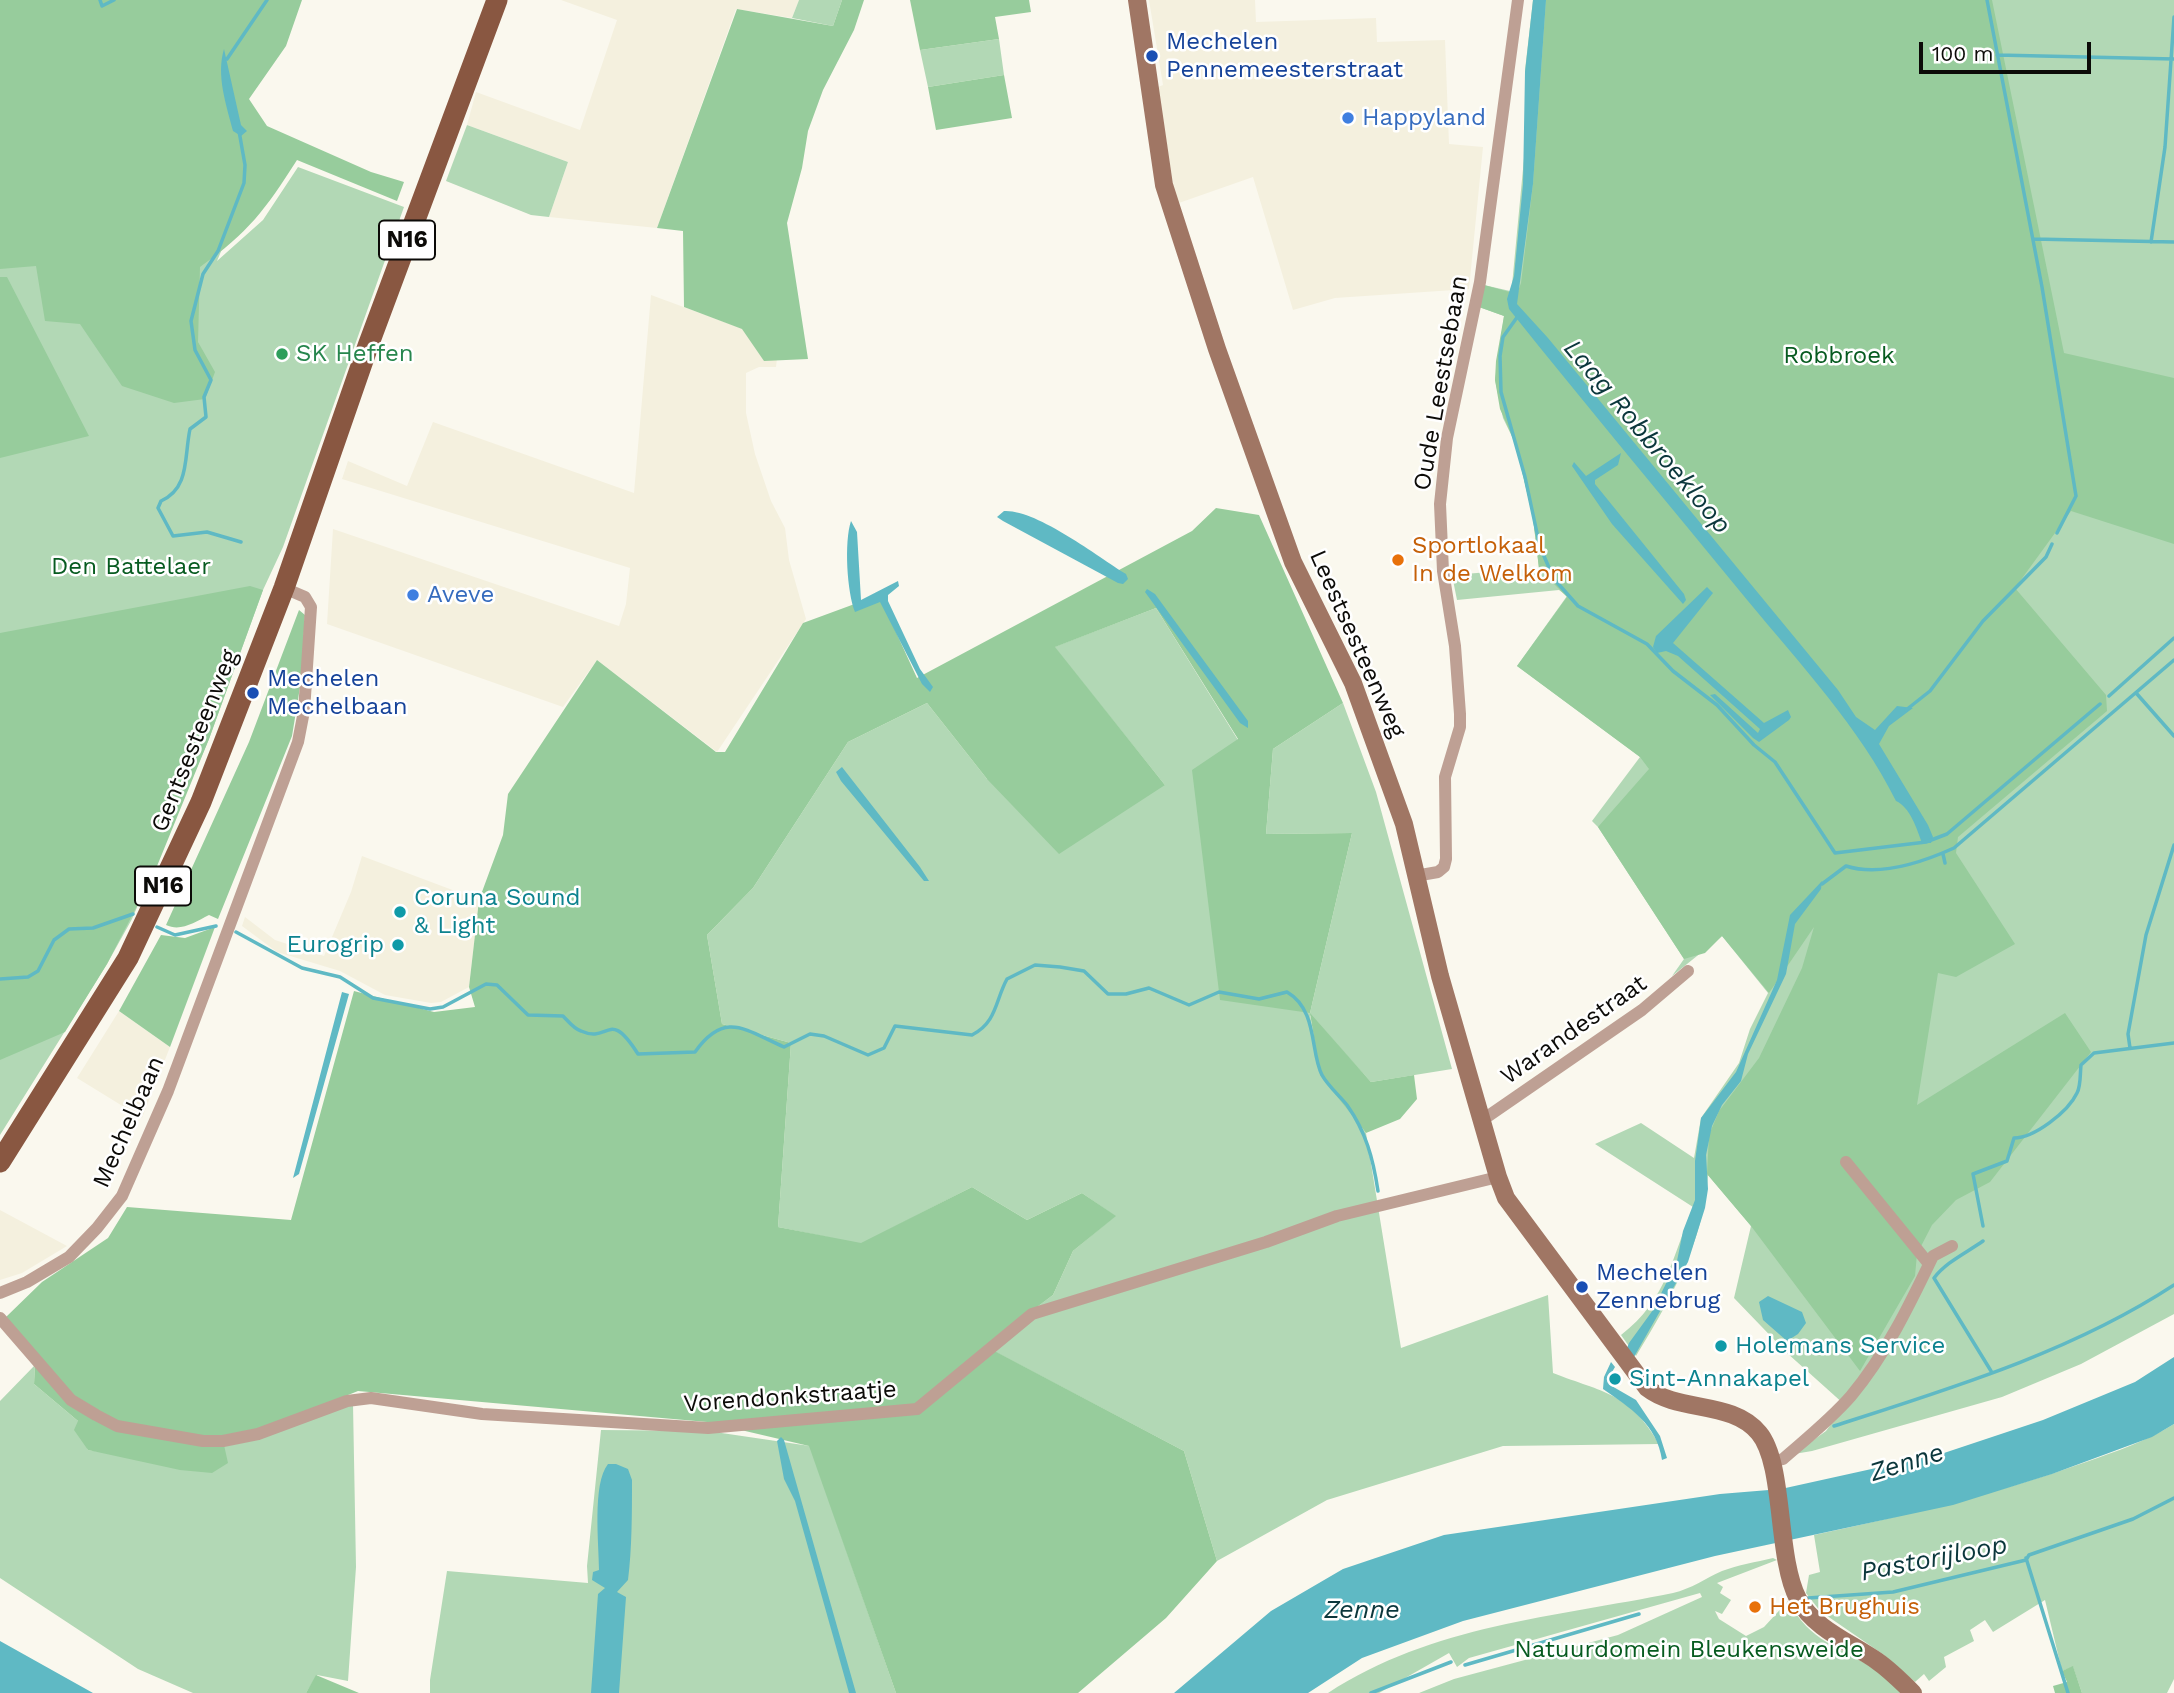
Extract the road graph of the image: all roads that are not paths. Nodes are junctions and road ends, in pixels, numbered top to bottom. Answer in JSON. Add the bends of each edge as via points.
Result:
{"nodes":[{"id":1,"x":497,"y":0,"type":"edge"},
{"id":2,"x":1137,"y":0,"type":"edge"},
{"id":3,"x":1518,"y":0,"type":"edge"},
{"id":4,"x":284,"y":588,"type":"junction"},
{"id":5,"x":1415,"y":876,"type":"junction"},
{"id":6,"x":1688,"y":971,"type":"dead end"},
{"id":7,"x":1480,"y":1121,"type":"junction"},
{"id":8,"x":0,"y":1162,"type":"edge"},
{"id":9,"x":1846,"y":1162,"type":"dead end"},
{"id":10,"x":1498,"y":1177,"type":"junction"},
{"id":11,"x":1952,"y":1246,"type":"dead end"},
{"id":12,"x":1929,"y":1264,"type":"junction"},
{"id":13,"x":0,"y":1293,"type":"edge"},
{"id":14,"x":0,"y":1318,"type":"edge"},
{"id":15,"x":1771,"y":1462,"type":"junction"},
{"id":16,"x":1913,"y":1693,"type":"edge"}],
"edges":[{"from":1,"to":4,"type":"main road","name":"Gentsesteenweg","number":"N16"},
{"from":2,"to":5,"type":"street","name":"Leestsesteenweg","via":[[1164,185],[1293,562],[1353,683],[1404,824]]},
{"from":3,"to":5,"type":"street","name":"Oude Leestsebaan","via":[[1480,282],[1447,438],[1440,504],[1460,715],[1445,777],[1444,867]]},
{"from":4,"to":8,"type":"main road","name":"Gentsesteenweg","number":"N16","via":[[201,802],[128,958]]},
{"from":4,"to":13,"type":"street","name":"Mechelbaan","via":[[305,597],[311,607],[298,742],[168,1091],[122,1196],[97,1228],[69,1257]]},
{"from":5,"to":7,"type":"street","name":"Leestsesteenweg"},
{"from":6,"to":7,"type":"street","name":"Warandestraat","via":[[1642,1010]]},
{"from":7,"to":10,"type":"street","name":"Leestsesteenweg"},
{"from":9,"to":12,"type":"street"},
{"from":10,"to":14,"type":"street","name":"Vorendonkstraatje","via":[[1337,1216],[1032,1314],[917,1409],[708,1428],[482,1414],[371,1398],[347,1401],[258,1434],[203,1441],[117,1426],[71,1400]]},
{"from":10,"to":15,"type":"street","name":"Leestsesteenweg","via":[[1506,1198],[1656,1395],[1728,1414],[1751,1426],[1763,1439]]},
{"from":11,"to":12,"type":"street","via":[[1933,1256]]},
{"from":12,"to":15,"type":"street","via":[[1896,1329],[1852,1394],[1783,1459]]},
{"from":15,"to":16,"type":"street","name":"Leestsesteenweg","via":[[1794,1589],[1804,1608]]}]}
